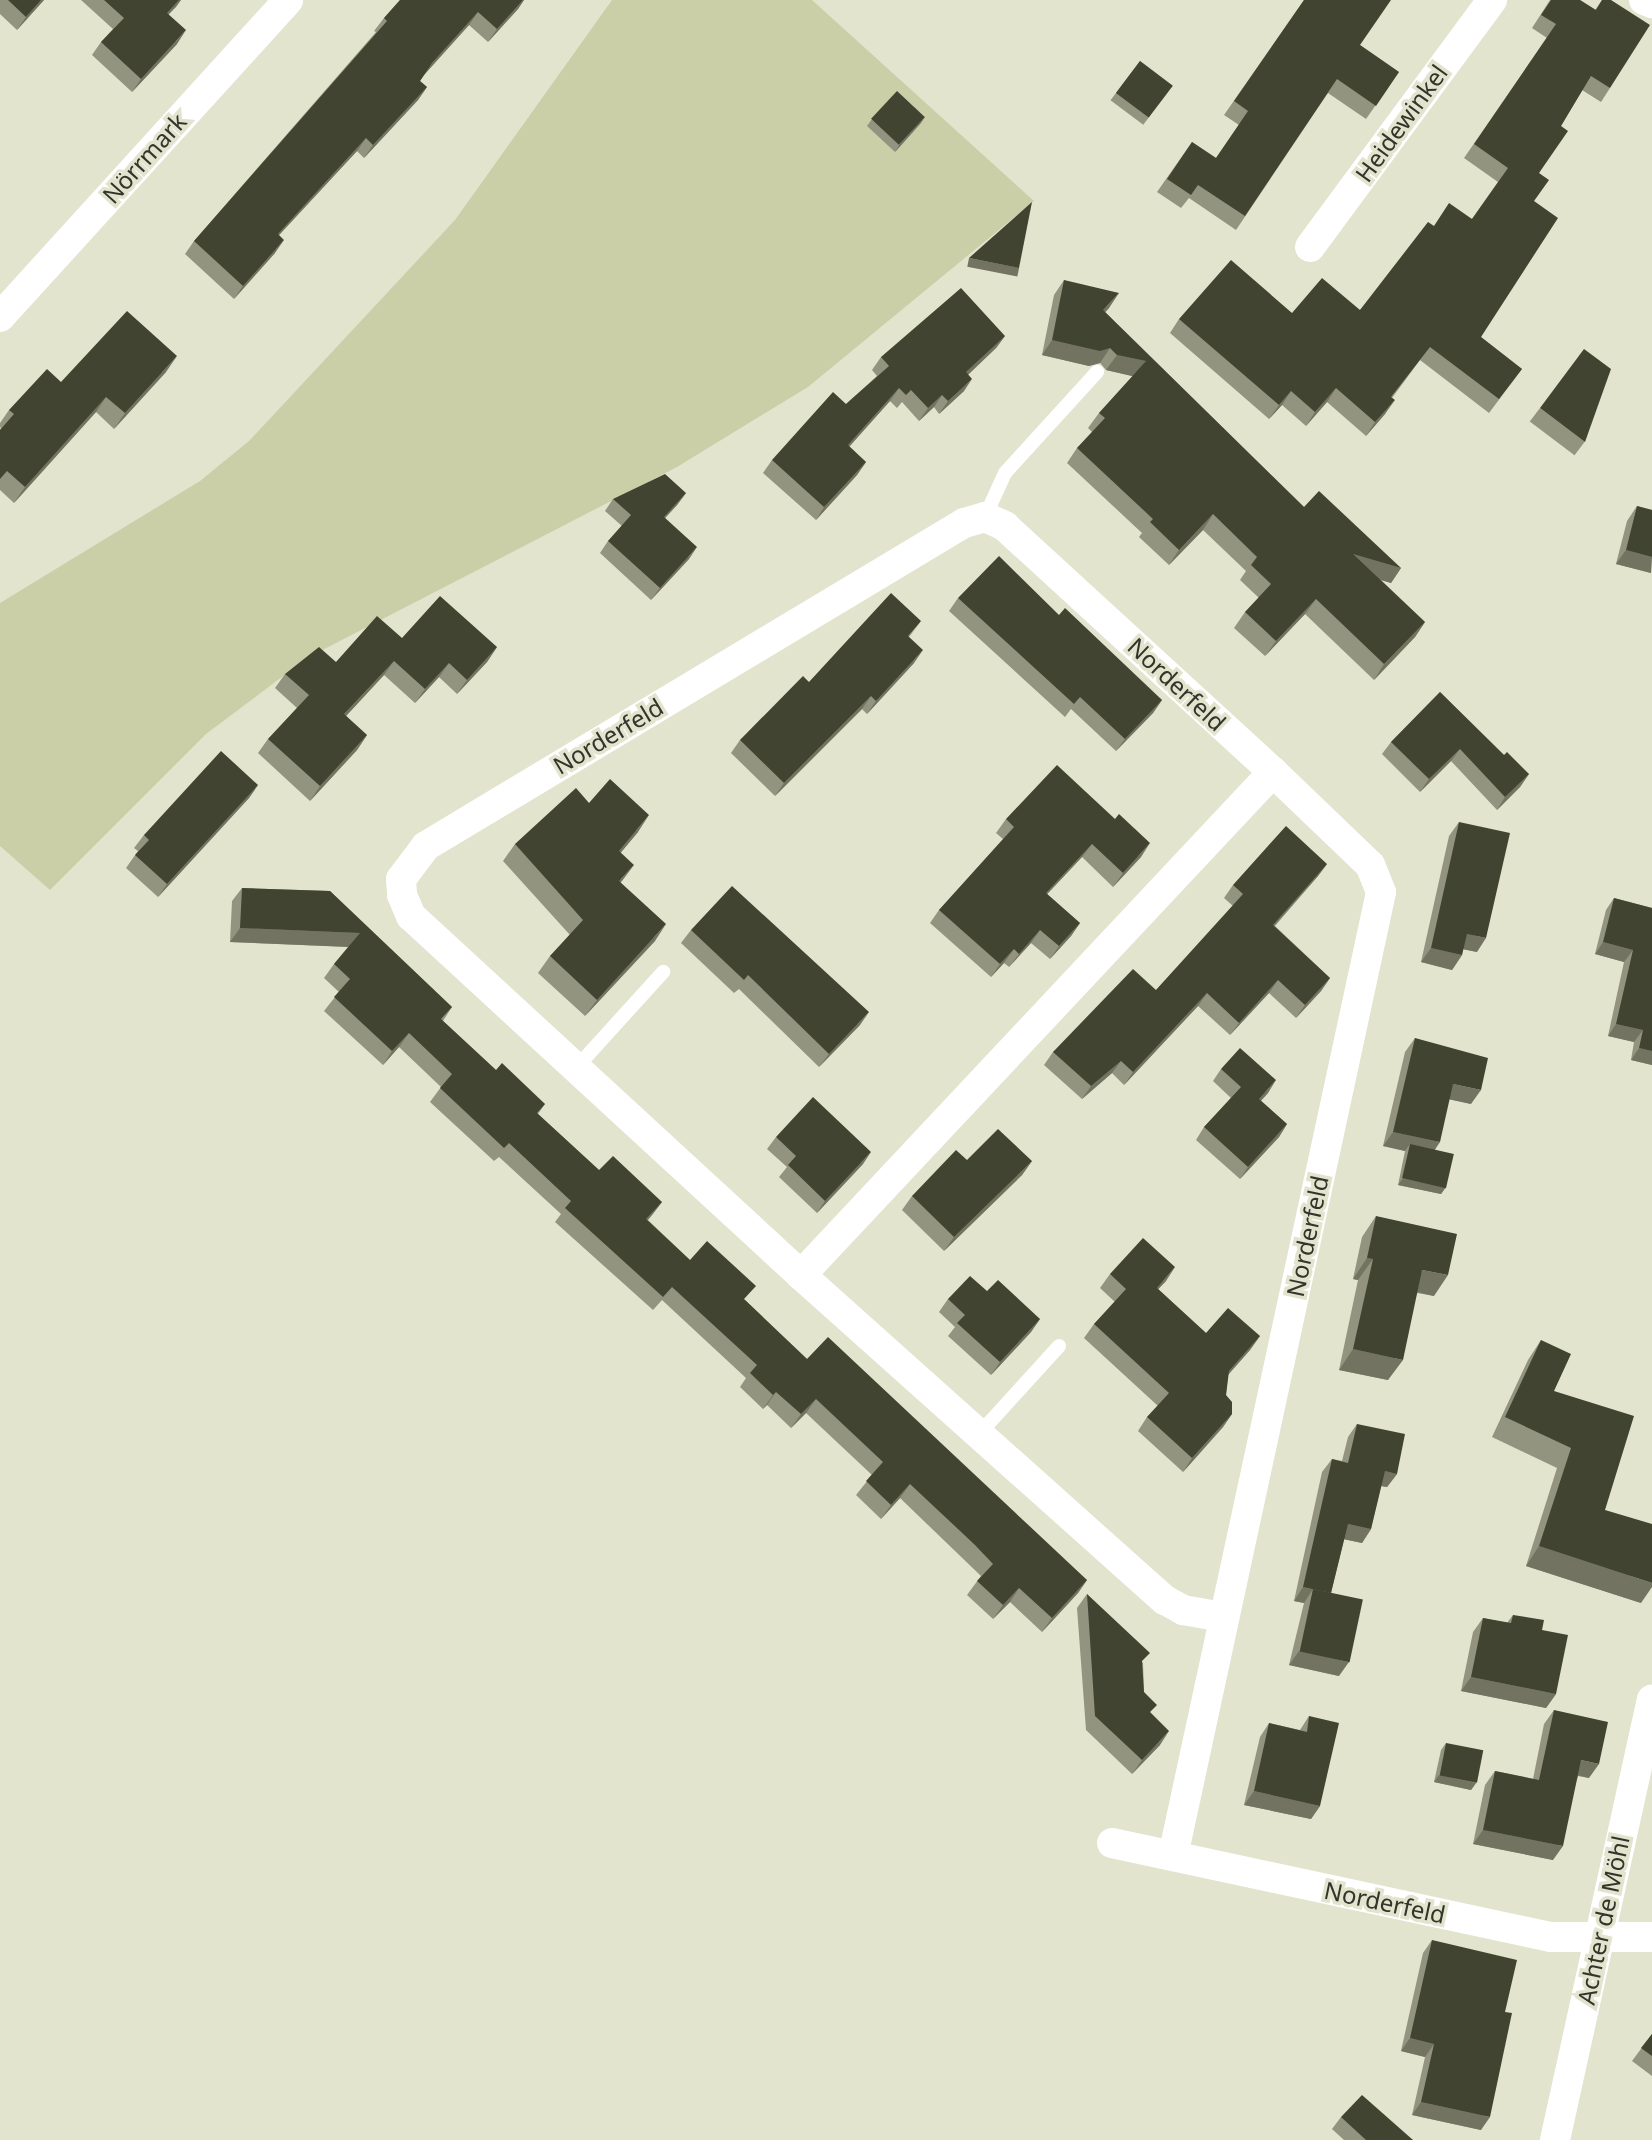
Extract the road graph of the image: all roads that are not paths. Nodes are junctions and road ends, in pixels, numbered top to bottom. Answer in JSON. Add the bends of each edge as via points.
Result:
{"nodes":[{"id":1,"x":288,"y":0,"type":"edge"},
{"id":2,"x":1493,"y":0,"type":"edge"},
{"id":3,"x":1644,"y":0,"type":"edge"},
{"id":4,"x":1652,"y":3,"type":"edge"},
{"id":5,"x":1310,"y":247,"type":"dead end"},
{"id":6,"x":0,"y":317,"type":"edge"},
{"id":7,"x":1097,"y":373,"type":"edge"},
{"id":8,"x":985,"y":517,"type":"junction"},
{"id":9,"x":1273,"y":772,"type":"junction"},
{"id":10,"x":663,"y":972,"type":"dead end"},
{"id":11,"x":576,"y":1068,"type":"junction"},
{"id":12,"x":801,"y":1275,"type":"junction"},
{"id":13,"x":1059,"y":1346,"type":"dead end"},
{"id":14,"x":979,"y":1434,"type":"junction"},
{"id":15,"x":1222,"y":1617,"type":"junction"},
{"id":16,"x":1652,"y":1700,"type":"edge"},
{"id":17,"x":1112,"y":1843,"type":"dead end"},
{"id":18,"x":1173,"y":1856,"type":"junction"},
{"id":19,"x":1652,"y":1937,"type":"edge"},
{"id":20,"x":1598,"y":1939,"type":"junction"},
{"id":21,"x":1555,"y":2140,"type":"edge"}],
"edges":[{"from":1,"to":6,"type":"street","name":"Nörrmark"},
{"from":2,"to":5,"type":"street","name":"Heidewinkel"},
{"from":3,"to":4,"type":"street"},
{"from":7,"to":8,"type":"lane","via":[[1005,473]]},
{"from":8,"to":9,"type":"street","name":"Norderfeld","via":[[1005,526]]},
{"from":8,"to":11,"type":"street","name":"Norderfeld","via":[[964,523],[426,846],[401,879],[411,916]]},
{"from":9,"to":12,"type":"street"},
{"from":9,"to":15,"type":"street","name":"Norderfeld","via":[[1370,865],[1379,877],[1381,892]]},
{"from":10,"to":11,"type":"lane"},
{"from":11,"to":12,"type":"street","name":"Norderfeld"},
{"from":12,"to":14,"type":"street","name":"Norderfeld"},
{"from":13,"to":14,"type":"lane"},
{"from":14,"to":15,"type":"street","name":"Norderfeld","via":[[1165,1600],[1183,1610]]},
{"from":15,"to":18,"type":"street","name":"Norderfeld"},
{"from":16,"to":20,"type":"street","name":"Achter de Möhl"},
{"from":17,"to":18,"type":"street","name":"Norderfeld"},
{"from":18,"to":20,"type":"street","name":"Norderfeld","via":[[1550,1937]]},
{"from":19,"to":20,"type":"street","name":"Norderfeld"},
{"from":20,"to":21,"type":"street","name":"Achter de Möhl"}]}
